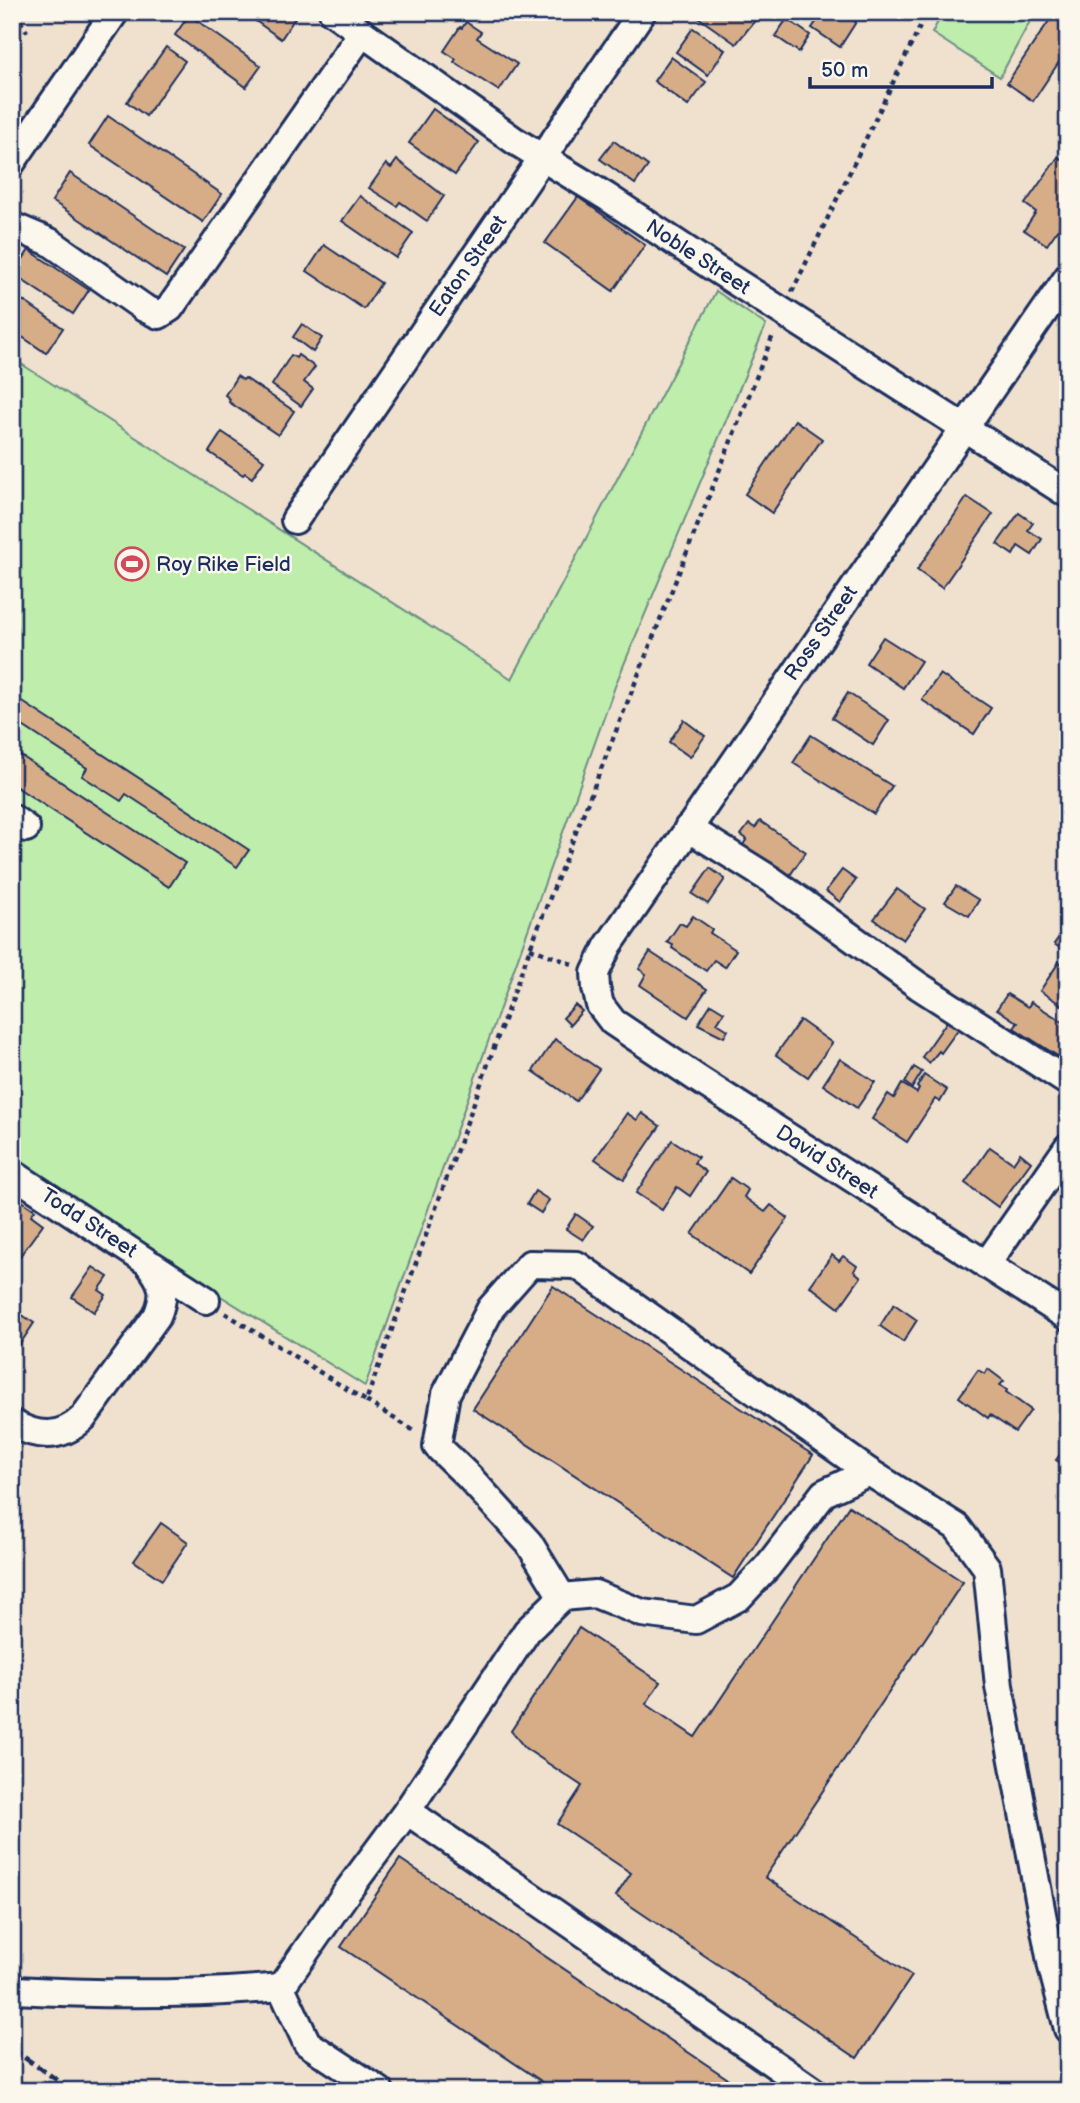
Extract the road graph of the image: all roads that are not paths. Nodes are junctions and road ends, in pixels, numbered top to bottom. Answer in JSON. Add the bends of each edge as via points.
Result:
{"nodes":[{"id":1,"x":115,"y":12,"type":"edge"},
{"id":2,"x":333,"y":12,"type":"edge"},
{"id":3,"x":642,"y":12,"type":"edge"},
{"id":4,"x":362,"y":33,"type":"junction"},
{"id":5,"x":543,"y":158,"type":"junction"},
{"id":6,"x":12,"y":162,"type":"edge"},
{"id":7,"x":12,"y":226,"type":"edge"},
{"id":8,"x":1068,"y":277,"type":"edge"},
{"id":9,"x":964,"y":428,"type":"junction"},
{"id":10,"x":1068,"y":494,"type":"edge"},
{"id":11,"x":295,"y":520,"type":"dead end"},
{"id":12,"x":688,"y":828,"type":"junction"},
{"id":13,"x":596,"y":985,"type":"joint"},
{"id":14,"x":1068,"y":1082,"type":"edge"},
{"id":15,"x":1068,"y":1147,"type":"edge"},
{"id":16,"x":12,"y":1173,"type":"edge"},
{"id":17,"x":986,"y":1265,"type":"junction"},
{"id":18,"x":154,"y":1271,"type":"junction"},
{"id":19,"x":206,"y":1300,"type":"road end"},
{"id":20,"x":1068,"y":1317,"type":"edge"},
{"id":21,"x":12,"y":1423,"type":"edge"},
{"id":22,"x":869,"y":1472,"type":"junction"},
{"id":23,"x":562,"y":1597,"type":"junction"},
{"id":24,"x":407,"y":1811,"type":"junction"},
{"id":25,"x":12,"y":1987,"type":"edge"},
{"id":26,"x":281,"y":1987,"type":"junction"},
{"id":27,"x":1068,"y":2029,"type":"edge"},
{"id":28,"x":380,"y":2091,"type":"edge"},
{"id":29,"x":813,"y":2091,"type":"edge"}],
"edges":[{"from":1,"to":6,"type":"street"},
{"from":2,"to":4,"type":"street","name":"Noble Street"},
{"from":3,"to":5,"type":"street","name":"Eaton Street"},
{"from":4,"to":5,"type":"street","name":"Noble Street"},
{"from":4,"to":7,"type":"street","via":[[170,308],[159,315],[50,242]]},
{"from":5,"to":9,"type":"street","name":"Noble Street"},
{"from":5,"to":11,"type":"street","name":"Eaton Street"},
{"from":8,"to":9,"type":"street","name":"Ross Street"},
{"from":9,"to":10,"type":"street","name":"Noble Street"},
{"from":9,"to":12,"type":"street","name":"Ross Street"},
{"from":12,"to":13,"type":"street","name":"Ross Street","via":[[608,946]]},
{"from":12,"to":14,"type":"street"},
{"from":13,"to":17,"type":"street","name":"David Street","via":[[605,1014],[613,1022]]},
{"from":15,"to":17,"type":"street"},
{"from":16,"to":18,"type":"street","name":"Todd Street"},
{"from":17,"to":20,"type":"street","name":"David Street"},
{"from":18,"to":19,"type":"street","name":"Todd Street"},
{"from":18,"to":21,"type":"street","via":[[163,1301],[157,1316],[83,1418],[72,1429],[57,1434],[27,1432]]},
{"from":22,"to":23,"type":"street","via":[[824,1493],[739,1597],[696,1620],[642,1613],[595,1594]]},
{"from":22,"to":23,"type":"street","via":[[577,1265],[530,1264],[491,1308],[446,1394],[437,1446],[529,1543]]},
{"from":22,"to":27,"type":"street","via":[[957,1527],[987,1568],[999,1686]]},
{"from":23,"to":24,"type":"street","via":[[527,1631]]},
{"from":24,"to":26,"type":"street"},
{"from":24,"to":29,"type":"street"},
{"from":25,"to":26,"type":"street","via":[[94,1995]]},
{"from":26,"to":28,"type":"street","via":[[307,2043]]}]}
